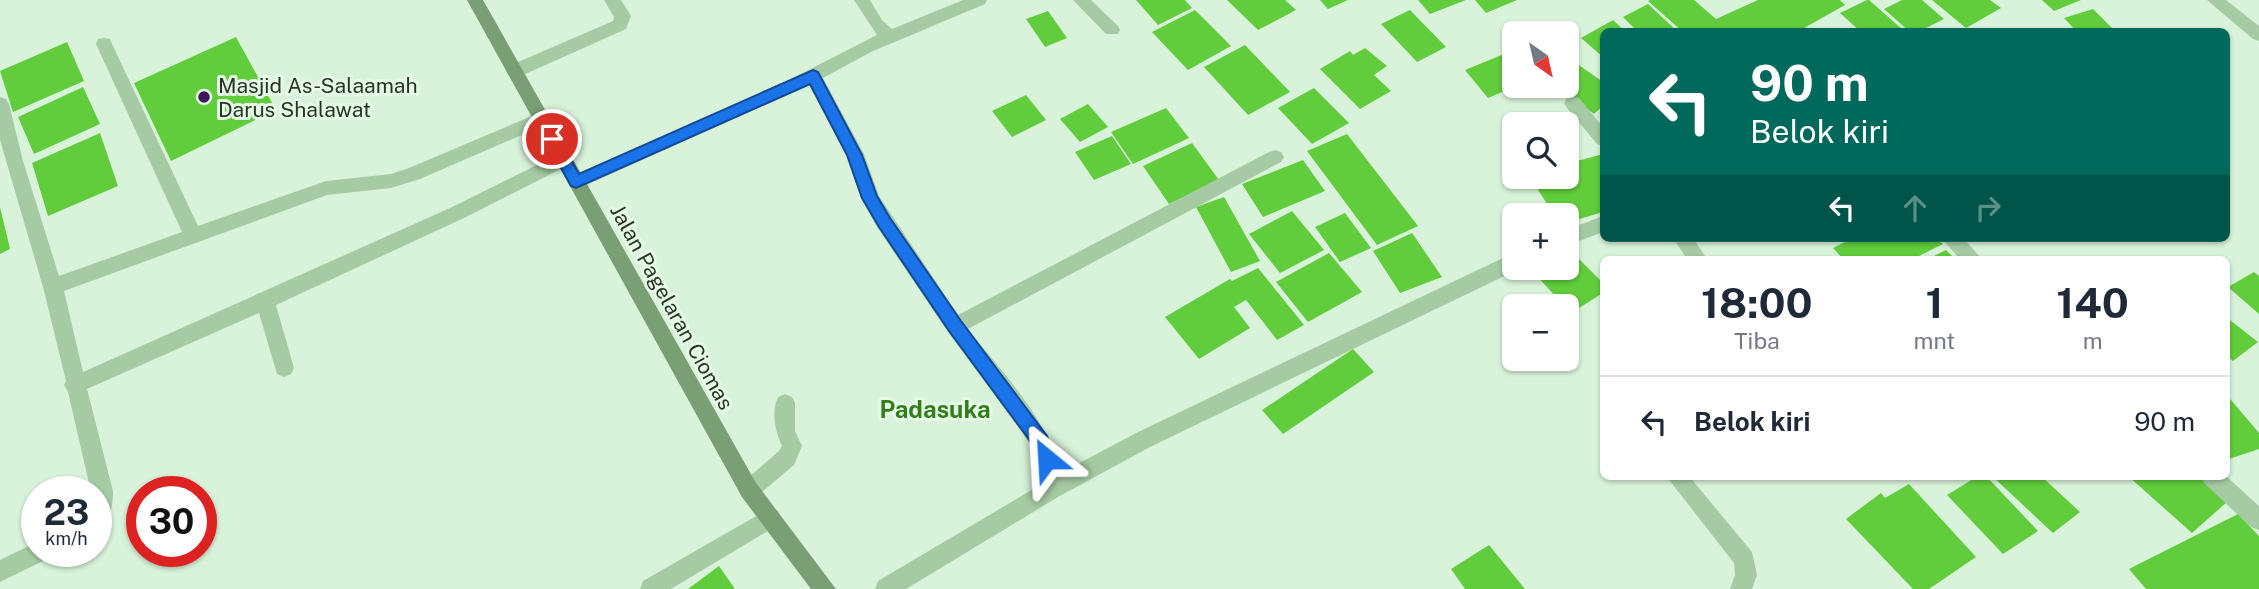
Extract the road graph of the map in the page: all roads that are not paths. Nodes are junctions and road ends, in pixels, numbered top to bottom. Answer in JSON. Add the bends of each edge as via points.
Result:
{"nodes":[{"id":1,"x":475,"y":0,"type":"edge"},
{"id":2,"x":612,"y":0,"type":"edge"},
{"id":3,"x":862,"y":0,"type":"edge"},
{"id":4,"x":979,"y":0,"type":"edge"},
{"id":5,"x":1081,"y":0,"type":"edge"},
{"id":6,"x":2215,"y":0,"type":"edge"},
{"id":7,"x":1112,"y":30,"type":"dead end"},
{"id":8,"x":2259,"y":35,"type":"edge"},
{"id":9,"x":890,"y":37,"type":"junction"},
{"id":10,"x":104,"y":44,"type":"dead end"},
{"id":11,"x":515,"y":71,"type":"junction"},
{"id":12,"x":813,"y":76,"type":"junction"},
{"id":13,"x":1573,"y":103,"type":"dead end"},
{"id":14,"x":0,"y":104,"type":"edge"},
{"id":15,"x":541,"y":118,"type":"junction"},
{"id":16,"x":1600,"y":135,"type":"edge"},
{"id":17,"x":1275,"y":157,"type":"dead end"},
{"id":18,"x":563,"y":160,"type":"junction"},
{"id":19,"x":576,"y":182,"type":"junction"},
{"id":20,"x":1600,"y":225,"type":"edge"},
{"id":21,"x":1579,"y":233,"type":"edge"},
{"id":22,"x":193,"y":235,"type":"junction"},
{"id":23,"x":1685,"y":242,"type":"edge"},
{"id":24,"x":1954,"y":242,"type":"edge"},
{"id":25,"x":1696,"y":256,"type":"edge"},
{"id":26,"x":1970,"y":256,"type":"edge"},
{"id":27,"x":1502,"y":268,"type":"edge"},
{"id":28,"x":53,"y":287,"type":"junction"},
{"id":29,"x":265,"y":301,"type":"junction"},
{"id":30,"x":955,"y":326,"type":"junction"},
{"id":31,"x":284,"y":368,"type":"dead end"},
{"id":32,"x":74,"y":385,"type":"junction"},
{"id":33,"x":785,"y":402,"type":"dead end"},
{"id":34,"x":98,"y":476,"type":"edge"},
{"id":35,"x":1679,"y":480,"type":"edge"},
{"id":36,"x":2215,"y":480,"type":"edge"},
{"id":37,"x":749,"y":490,"type":"junction"},
{"id":38,"x":1051,"y":490,"type":"junction"},
{"id":39,"x":770,"y":518,"type":"junction"},
{"id":40,"x":2259,"y":520,"type":"edge"},
{"id":41,"x":21,"y":561,"type":"edge"},
{"id":42,"x":0,"y":571,"type":"edge"},
{"id":43,"x":651,"y":589,"type":"edge"},
{"id":44,"x":825,"y":589,"type":"edge"},
{"id":45,"x":886,"y":589,"type":"edge"},
{"id":46,"x":1741,"y":589,"type":"edge"}],
"edges":[{"from":1,"to":11,"type":"main road","name":"Jalan Pagelaran Ciomas"},
{"from":2,"to":11,"type":"street","via":[[623,16],[620,25]]},
{"from":3,"to":9,"type":"street"},
{"from":4,"to":9,"type":"street"},
{"from":5,"to":7,"type":"street"},
{"from":6,"to":8,"type":"street"},
{"from":9,"to":12,"type":"street"},
{"from":10,"to":22,"type":"street"},
{"from":11,"to":15,"type":"main road","name":"Jalan Pagelaran Ciomas"},
{"from":12,"to":19,"type":"street"},
{"from":12,"to":30,"type":"street","via":[[855,155],[870,198]]},
{"from":13,"to":16,"type":"street"},
{"from":14,"to":28,"type":"street"},
{"from":15,"to":18,"type":"main road","name":"Jalan Pagelaran Ciomas"},
{"from":15,"to":22,"type":"street","via":[[414,174],[326,188]]},
{"from":17,"to":30,"type":"street"},
{"from":18,"to":19,"type":"main road","name":"Jalan Pagelaran Ciomas"},
{"from":18,"to":29,"type":"street"},
{"from":19,"to":37,"type":"main road","name":"Jalan Pagelaran Ciomas"},
{"from":20,"to":21,"type":"street"},
{"from":22,"to":28,"type":"street"},
{"from":23,"to":25,"type":"street"},
{"from":24,"to":26,"type":"street"},
{"from":27,"to":38,"type":"street","via":[[1143,440]]},
{"from":28,"to":32,"type":"street"},
{"from":29,"to":31,"type":"street"},
{"from":29,"to":32,"type":"street"},
{"from":30,"to":38,"type":"street","via":[[1041,441]]},
{"from":32,"to":34,"type":"street"},
{"from":33,"to":37,"type":"street","via":[[785,431],[792,446],[787,458]]},
{"from":35,"to":46,"type":"street","via":[[1744,559],[1746,575]]},
{"from":36,"to":40,"type":"street"},
{"from":37,"to":39,"type":"main road","name":"Jalan Pagelaran Ciomas"},
{"from":38,"to":45,"type":"street"},
{"from":39,"to":43,"type":"street"},
{"from":39,"to":44,"type":"main road","name":"Jalan Pagelaran Ciomas"},
{"from":41,"to":42,"type":"street"}]}
